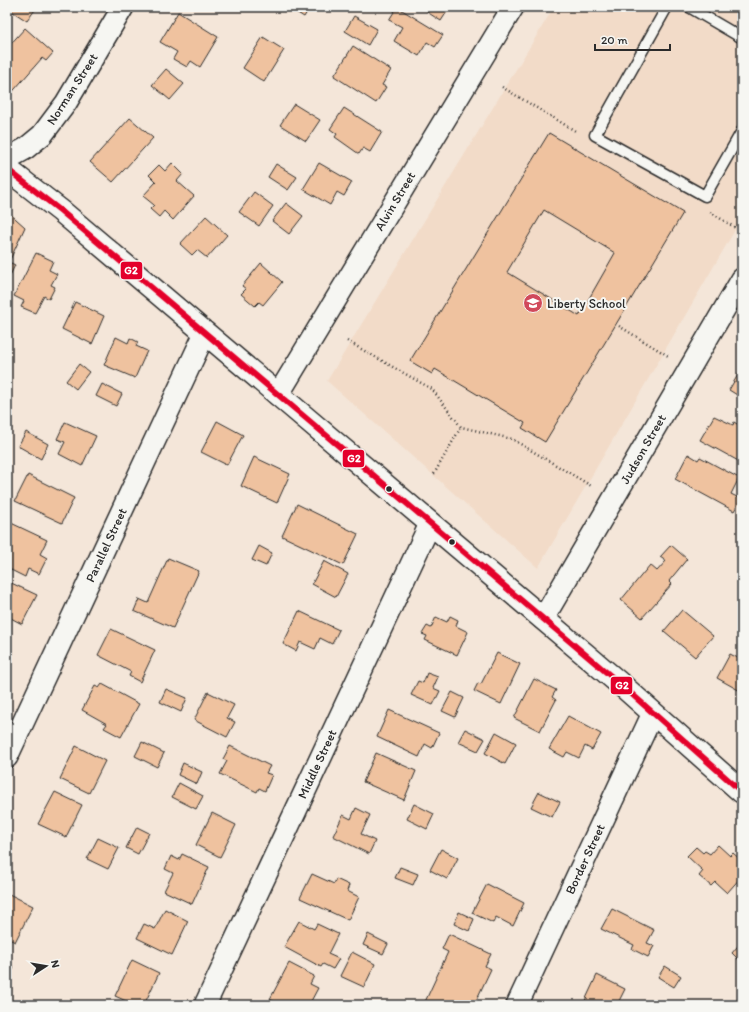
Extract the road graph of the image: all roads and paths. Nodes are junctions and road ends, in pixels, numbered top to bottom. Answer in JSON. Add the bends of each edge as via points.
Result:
{"nodes":[{"id":1,"x":123,"y":7,"type":"edge"},
{"id":2,"x":513,"y":7,"type":"edge"},
{"id":3,"x":667,"y":7,"type":"edge"},
{"id":4,"x":689,"y":7,"type":"edge"},
{"id":5,"x":742,"y":38,"type":"edge"},
{"id":6,"x":742,"y":131,"type":"edge"},
{"id":7,"x":7,"y":159,"type":"edge"},
{"id":8,"x":7,"y":169,"type":"edge"},
{"id":9,"x":742,"y":280,"type":"edge"},
{"id":10,"x":619,"y":326,"type":"dead end"},
{"id":11,"x":205,"y":333,"type":"junction"},
{"id":12,"x":347,"y":340,"type":"dead end"},
{"id":13,"x":670,"y":357,"type":"dead end"},
{"id":14,"x":278,"y":395,"type":"junction"},
{"id":15,"x":461,"y":427,"type":"junction"},
{"id":16,"x":434,"y":474,"type":"dead end"},
{"id":17,"x":593,"y":487,"type":"dead end"},
{"id":18,"x":430,"y":524,"type":"junction"},
{"id":19,"x":543,"y":619,"type":"junction"},
{"id":20,"x":653,"y":713,"type":"junction"},
{"id":21,"x":7,"y":757,"type":"edge"},
{"id":22,"x":742,"y":792,"type":"edge"},
{"id":23,"x":205,"y":1005,"type":"edge"},
{"id":24,"x":517,"y":1005,"type":"edge"}],
"edges":[{"from":1,"to":7,"type":"street","name":"Norman Street","via":[[66,103],[42,135]]},
{"from":2,"to":14,"type":"street","name":"Alvin Street"},
{"from":3,"to":6,"type":"lane","via":[[595,135],[705,196]]},
{"from":4,"to":5,"type":"lane"},
{"from":8,"to":11,"type":"main road","via":[[61,211]]},
{"from":9,"to":19,"type":"street","name":"Judson Street"},
{"from":10,"to":13,"type":"path"},
{"from":11,"to":14,"type":"main road"},
{"from":11,"to":21,"type":"street","name":"Parallel Street"},
{"from":12,"to":15,"type":"path","via":[[432,389]]},
{"from":14,"to":18,"type":"main road"},
{"from":15,"to":16,"type":"path"},
{"from":15,"to":17,"type":"path","via":[[512,439]]},
{"from":18,"to":19,"type":"main road"},
{"from":18,"to":23,"type":"street","name":"Middle Street"},
{"from":19,"to":20,"type":"main road"},
{"from":20,"to":22,"type":"main road"},
{"from":20,"to":24,"type":"street","name":"Border Street"}]}
